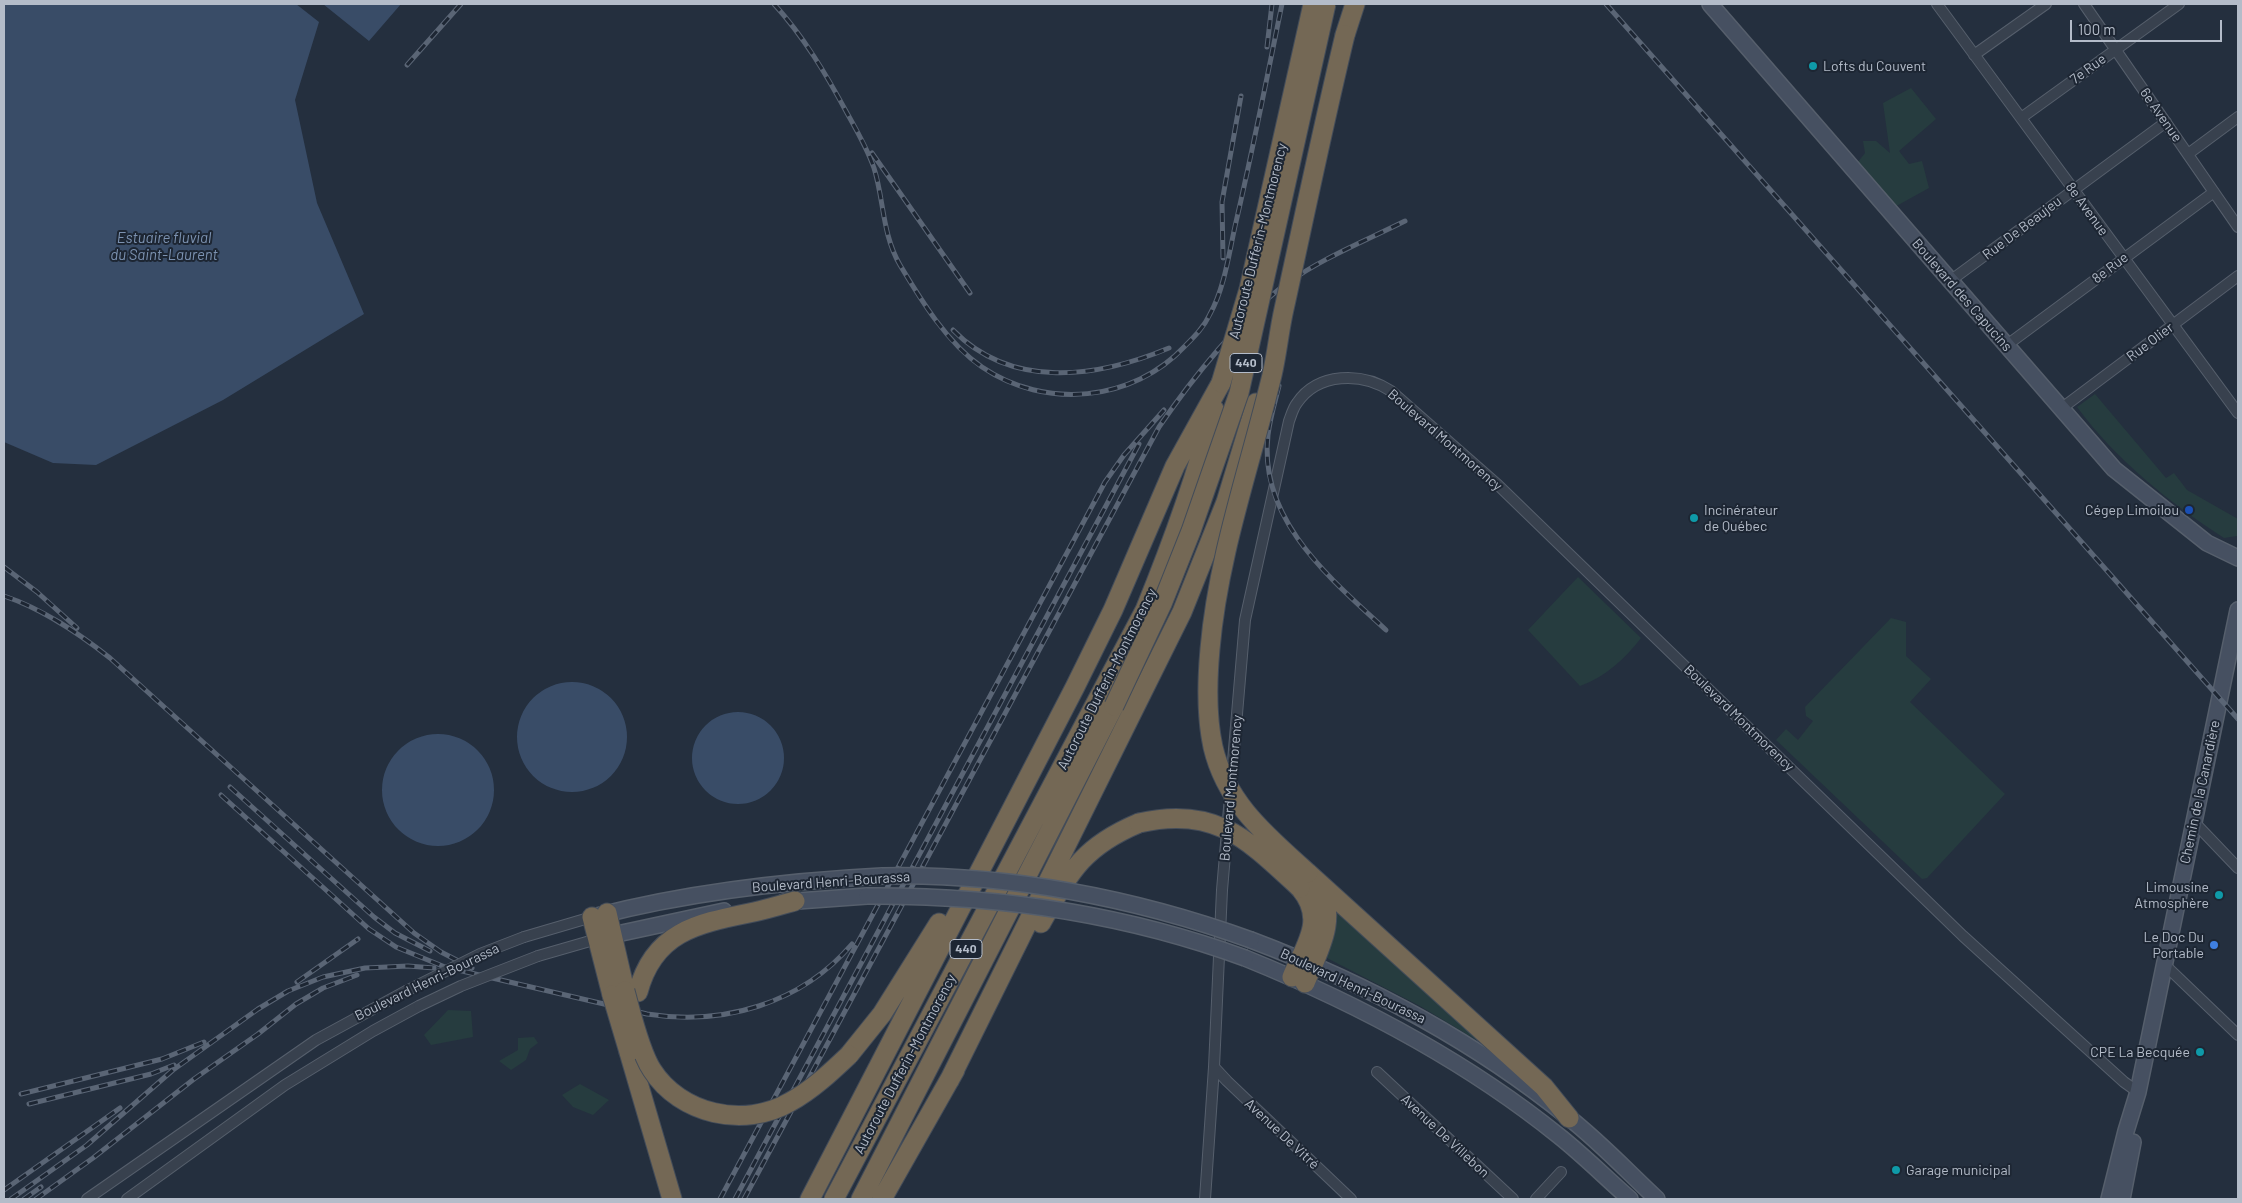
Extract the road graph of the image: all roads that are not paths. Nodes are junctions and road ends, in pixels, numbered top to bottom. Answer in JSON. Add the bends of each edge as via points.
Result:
{"nodes":[{"id":1,"x":1312,"y":4,"type":"edge"},
{"id":2,"x":1326,"y":4,"type":"edge"},
{"id":3,"x":1351,"y":4,"type":"edge"},
{"id":4,"x":1355,"y":4,"type":"edge"},
{"id":5,"x":1710,"y":4,"type":"edge"},
{"id":6,"x":1937,"y":4,"type":"edge"},
{"id":7,"x":2046,"y":4,"type":"edge"},
{"id":8,"x":2084,"y":4,"type":"edge"},
{"id":9,"x":2179,"y":4,"type":"edge"},
{"id":10,"x":1345,"y":35,"type":"junction"},
{"id":11,"x":2115,"y":49,"type":"junction"},
{"id":12,"x":1974,"y":55,"type":"junction"},
{"id":13,"x":2238,"y":117,"type":"edge"},
{"id":14,"x":2021,"y":118,"type":"junction"},
{"id":15,"x":2166,"y":122,"type":"junction"},
{"id":16,"x":2188,"y":154,"type":"junction"},
{"id":17,"x":2073,"y":190,"type":"junction"},
{"id":18,"x":2214,"y":192,"type":"junction"},
{"id":19,"x":2238,"y":227,"type":"edge"},
{"id":20,"x":2123,"y":258,"type":"junction"},
{"id":21,"x":2238,"y":276,"type":"edge"},
{"id":22,"x":1950,"y":281,"type":"junction"},
{"id":23,"x":1281,"y":321,"type":"junction"},
{"id":24,"x":2173,"y":324,"type":"junction"},
{"id":25,"x":2007,"y":345,"type":"junction"},
{"id":26,"x":1221,"y":384,"type":"junction"},
{"id":27,"x":2062,"y":408,"type":"junction"},
{"id":28,"x":2238,"y":413,"type":"edge"},
{"id":29,"x":2238,"y":558,"type":"edge"},
{"id":30,"x":2238,"y":610,"type":"edge"},
{"id":31,"x":1114,"y":706,"type":"junction"},
{"id":32,"x":1024,"y":783,"type":"junction"},
{"id":33,"x":2194,"y":822,"type":"junction"},
{"id":34,"x":2238,"y":868,"type":"edge"},
{"id":35,"x":1307,"y":879,"type":"junction"},
{"id":36,"x":795,"y":901,"type":"junction"},
{"id":37,"x":600,"y":915,"type":"junction"},
{"id":38,"x":604,"y":937,"type":"junction"},
{"id":39,"x":1306,"y":962,"type":"junction"},
{"id":40,"x":2166,"y":965,"type":"junction"},
{"id":41,"x":1298,"y":980,"type":"junction"},
{"id":42,"x":625,"y":993,"type":"junction"},
{"id":43,"x":2238,"y":1035,"type":"edge"},
{"id":44,"x":1214,"y":1066,"type":"junction"},
{"id":45,"x":1377,"y":1072,"type":"dead end"},
{"id":46,"x":949,"y":1081,"type":"junction"},
{"id":47,"x":2138,"y":1092,"type":"junction"},
{"id":48,"x":1570,"y":1118,"type":"junction"},
{"id":49,"x":1561,"y":1172,"type":"dead end"},
{"id":50,"x":87,"y":1199,"type":"edge"},
{"id":51,"x":127,"y":1199,"type":"edge"},
{"id":52,"x":672,"y":1199,"type":"edge"},
{"id":53,"x":810,"y":1199,"type":"edge"},
{"id":54,"x":834,"y":1199,"type":"edge"},
{"id":55,"x":862,"y":1199,"type":"edge"},
{"id":56,"x":882,"y":1199,"type":"edge"},
{"id":57,"x":1205,"y":1199,"type":"edge"},
{"id":58,"x":1351,"y":1199,"type":"edge"},
{"id":59,"x":1513,"y":1199,"type":"edge"},
{"id":60,"x":1536,"y":1199,"type":"edge"},
{"id":61,"x":1630,"y":1199,"type":"edge"},
{"id":62,"x":1657,"y":1199,"type":"edge"},
{"id":63,"x":2109,"y":1199,"type":"edge"},
{"id":64,"x":2122,"y":1199,"type":"edge"}],
"edges":[{"from":1,"to":26,"type":"highway","name":"Autoroute Dufferin-Montmorency","number":"440","bridge":true,"via":[[1249,289]]},
{"from":2,"to":31,"type":"highway","name":"Autoroute Dufferin-Montmorency","number":"440","bridge":true,"via":[[1239,393],[1188,540]]},
{"from":3,"to":10,"type":"highway"},
{"from":4,"to":10,"type":"highway"},
{"from":5,"to":22,"type":"main road","name":"Boulevard des Capucins"},
{"from":6,"to":12,"type":"street","name":"8e Avenue"},
{"from":7,"to":12,"type":"street"},
{"from":8,"to":11,"type":"street","name":"6e Avenue"},
{"from":9,"to":11,"type":"street","name":"7e Rue"},
{"from":10,"to":23,"type":"highway","bridge":true},
{"from":11,"to":14,"type":"street","name":"7e Rue"},
{"from":11,"to":15,"type":"street","name":"6e Avenue"},
{"from":12,"to":14,"type":"street","name":"8e Avenue"},
{"from":13,"to":16,"type":"street"},
{"from":14,"to":17,"type":"street","name":"8e Avenue"},
{"from":15,"to":16,"type":"street","name":"6e Avenue"},
{"from":15,"to":17,"type":"street","name":"Rue De Beaujeu"},
{"from":16,"to":18,"type":"street","name":"6e Avenue"},
{"from":17,"to":20,"type":"street","name":"8e Avenue"},
{"from":17,"to":22,"type":"street","name":"Rue De Beaujeu"},
{"from":18,"to":19,"type":"street","name":"6e Avenue"},
{"from":18,"to":20,"type":"street","name":"8e Rue"},
{"from":20,"to":24,"type":"street","name":"8e Avenue"},
{"from":20,"to":25,"type":"street","name":"8e Rue"},
{"from":21,"to":24,"type":"street","name":"Rue Olier"},
{"from":22,"to":25,"type":"main road","name":"Boulevard des Capucins"},
{"from":23,"to":31,"type":"highway","bridge":true,"via":[[1226,502],[1182,612]]},
{"from":23,"to":35,"type":"highway","bridge":true,"via":[[1272,374],[1223,558],[1212,631],[1208,706],[1216,757],[1237,803]]},
{"from":24,"to":27,"type":"street","name":"Rue Olier"},
{"from":24,"to":28,"type":"street","name":"8e Avenue"},
{"from":25,"to":27,"type":"main road","name":"Boulevard des Capucins"},
{"from":26,"to":31,"type":"highway","name":"Autoroute Dufferin-Montmorency","number":"440","via":[[1201,459],[1145,610]]},
{"from":26,"to":32,"type":"highway","via":[[1175,466],[1113,610]]},
{"from":27,"to":29,"type":"main road","name":"Boulevard des Capucins","via":[[2114,469],[2207,543]]},
{"from":30,"to":33,"type":"main road","name":"Chemin de la Canardière"},
{"from":31,"to":46,"type":"highway"},
{"from":31,"to":54,"type":"highway","name":"Autoroute Dufferin-Montmorency","number":"440"},
{"from":31,"to":55,"type":"highway","name":"Autoroute Dufferin-Montmorency","number":"440"},
{"from":32,"to":42,"type":"highway","bridge":true,"via":[[882,1014],[849,1055],[810,1090],[789,1103],[762,1112],[722,1115],[688,1103],[661,1082],[651,1069],[642,1051],[635,1008]]},
{"from":32,"to":53,"type":"highway"},
{"from":33,"to":34,"type":"street"},
{"from":33,"to":40,"type":"main road","name":"Chemin de la Canardière"},
{"from":35,"to":39,"type":"highway","via":[[1314,926]]},
{"from":35,"to":46,"type":"highway","bridge":true,"via":[[1220,826],[1179,818],[1139,823],[1100,843],[1068,875]]},
{"from":35,"to":48,"type":"highway","via":[[1544,1087]]},
{"from":36,"to":38,"type":"main road","name":"Boulevard Henri-Bourassa","via":[[693,916]]},
{"from":36,"to":41,"type":"main road","name":"Boulevard Henri-Bourassa","bridge":true,"via":[[867,896],[942,898],[1039,907],[1152,930],[1245,958]]},
{"from":36,"to":42,"type":"highway","via":[[701,923],[670,940],[652,956]]},
{"from":37,"to":38,"type":"highway"},
{"from":37,"to":39,"type":"main road","name":"Boulevard Henri-Bourassa","bridge":true,"via":[[743,888],[823,879],[911,875],[985,880],[1153,910],[1251,940]]},
{"from":37,"to":50,"type":"street","name":"Boulevard Henri-Bourassa","bridge":true,"via":[[524,937],[480,954],[406,990],[316,1040]]},
{"from":38,"to":42,"type":"highway"},
{"from":38,"to":51,"type":"street","name":"Boulevard Henri-Bourassa","bridge":true,"via":[[538,956],[419,1006],[285,1085]]},
{"from":39,"to":41,"type":"highway"},
{"from":39,"to":48,"type":"main road","name":"Boulevard Henri-Bourassa","via":[[1406,1009],[1450,1034]]},
{"from":40,"to":43,"type":"street"},
{"from":40,"to":47,"type":"main road","name":"Chemin de la Canardière"},
{"from":41,"to":61,"type":"main road","name":"Boulevard Henri-Bourassa","via":[[1386,1024],[1500,1092],[1560,1136]]},
{"from":42,"to":52,"type":"highway","bridge":true},
{"from":44,"to":47,"type":"street","name":"Boulevard Montmorency","via":[[1230,786],[1252,586],[1288,421],[1296,403],[1309,390],[1326,381],[1347,376],[1379,383],[1391,391],[1498,485],[1964,936]]},
{"from":44,"to":57,"type":"street","name":"Boulevard Montmorency"},
{"from":44,"to":58,"type":"street","name":"Avenue De Vitré"},
{"from":45,"to":59,"type":"street","name":"Avenue De Villebon"},
{"from":46,"to":56,"type":"highway"},
{"from":47,"to":63,"type":"main road","name":"Chemin de la Canardière"},
{"from":47,"to":64,"type":"main road","name":"Chemin de la Canardière"},
{"from":48,"to":62,"type":"main road","name":"Boulevard Henri-Bourassa"},
{"from":49,"to":60,"type":"street"}]}
